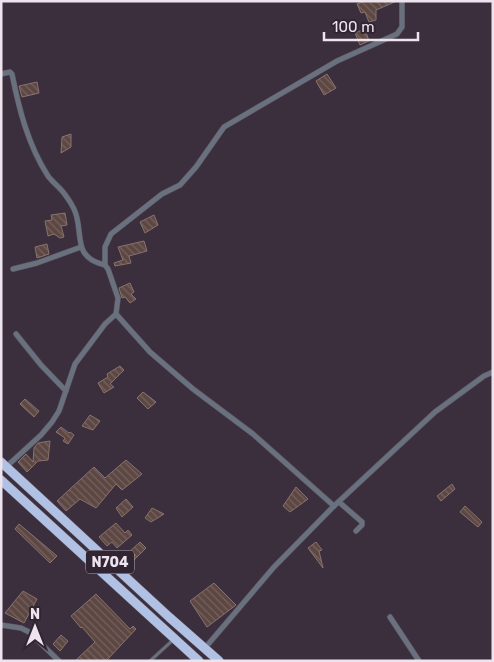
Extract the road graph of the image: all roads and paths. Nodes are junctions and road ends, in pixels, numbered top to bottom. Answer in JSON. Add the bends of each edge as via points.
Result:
{"nodes":[{"id":1,"x":402,"y":1,"type":"edge"},
{"id":2,"x":1,"y":74,"type":"edge"},
{"id":3,"x":81,"y":247,"type":"junction"},
{"id":4,"x":105,"y":265,"type":"junction"},
{"id":5,"x":14,"y":269,"type":"dead end"},
{"id":6,"x":116,"y":314,"type":"junction"},
{"id":7,"x":16,"y":334,"type":"dead end"},
{"id":8,"x":493,"y":372,"type":"edge"},
{"id":9,"x":66,"y":390,"type":"junction"},
{"id":10,"x":4,"y":464,"type":"edge"},
{"id":11,"x":1,"y":480,"type":"edge"},
{"id":12,"x":336,"y":504,"type":"junction"},
{"id":13,"x":356,"y":530,"type":"dead end"},
{"id":14,"x":169,"y":617,"type":"junction"},
{"id":15,"x":390,"y":617,"type":"dead end"},
{"id":16,"x":1,"y":625,"type":"edge"},
{"id":17,"x":162,"y":626,"type":"junction"},
{"id":18,"x":176,"y":639,"type":"junction"},
{"id":19,"x":205,"y":648,"type":"junction"},
{"id":20,"x":59,"y":661,"type":"edge"},
{"id":21,"x":150,"y":661,"type":"edge"},
{"id":22,"x":199,"y":661,"type":"edge"},
{"id":23,"x":219,"y":661,"type":"edge"},
{"id":24,"x":419,"y":661,"type":"edge"}],
"edges":[{"from":1,"to":4,"type":"street","via":[[402,27],[397,34],[336,61],[224,127],[180,185],[162,194],[111,234],[105,247]]},
{"from":2,"to":3,"type":"street","via":[[12,74],[19,111],[34,149],[48,177],[66,196],[75,212]]},
{"from":3,"to":4,"type":"street","via":[[88,258]]},
{"from":3,"to":5,"type":"street"},
{"from":4,"to":6,"type":"street","via":[[118,298]]},
{"from":6,"to":9,"type":"street","via":[[75,364]]},
{"from":6,"to":12,"type":"street","via":[[157,358]]},
{"from":7,"to":9,"type":"street"},
{"from":8,"to":12,"type":"street","via":[[435,412]]},
{"from":9,"to":10,"type":"street","via":[[52,422],[41,435]]},
{"from":10,"to":14,"type":"highway","number":"N704"},
{"from":11,"to":17,"type":"highway","number":"N704"},
{"from":12,"to":13,"type":"street","via":[[362,522]]},
{"from":12,"to":19,"type":"street","via":[[274,567]]},
{"from":14,"to":17,"type":"highway"},
{"from":14,"to":19,"type":"highway","number":"N704"},
{"from":15,"to":24,"type":"street"},
{"from":16,"to":20,"type":"street","via":[[29,632]]},
{"from":17,"to":18,"type":"highway","number":"N704"},
{"from":18,"to":21,"type":"lane"},
{"from":18,"to":22,"type":"highway","number":"N704"},
{"from":19,"to":23,"type":"highway","number":"N704"}]}
